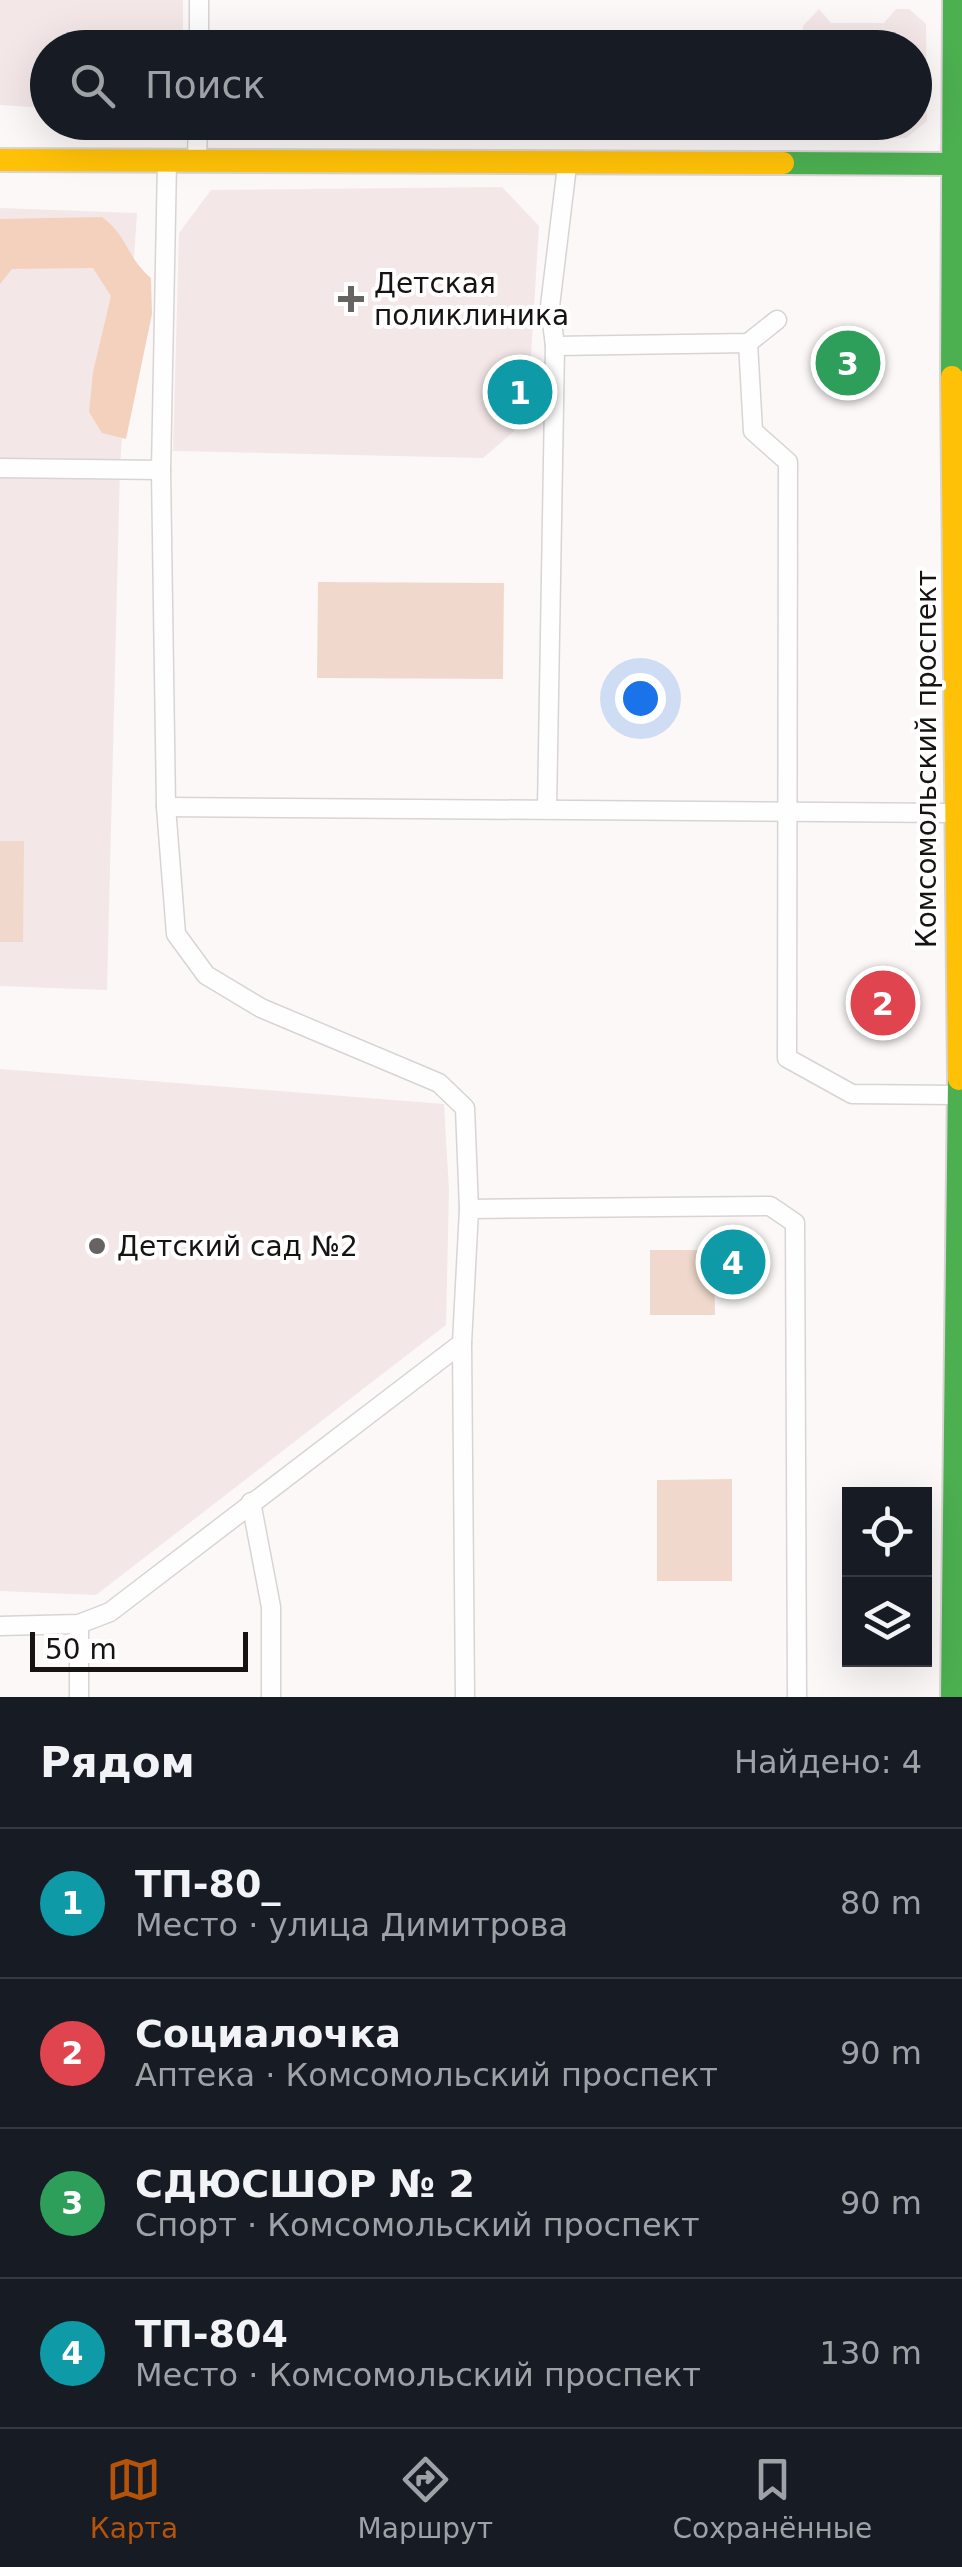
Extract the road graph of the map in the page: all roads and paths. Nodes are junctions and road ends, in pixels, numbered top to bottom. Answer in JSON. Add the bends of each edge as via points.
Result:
{"nodes":[{"id":1,"x":199,"y":0,"type":"edge"},
{"id":2,"x":954,"y":0,"type":"edge"},
{"id":3,"x":198,"y":30,"type":"edge"},
{"id":4,"x":198,"y":140,"type":"edge"},
{"id":5,"x":0,"y":160,"type":"edge"},
{"id":6,"x":167,"y":162,"type":"junction"},
{"id":7,"x":197,"y":162,"type":"junction"},
{"id":8,"x":567,"y":164,"type":"junction"},
{"id":9,"x":959,"y":164,"type":"edge"},
{"id":10,"x":777,"y":320,"type":"dead end"},
{"id":11,"x":748,"y":343,"type":"junction"},
{"id":12,"x":555,"y":346,"type":"junction"},
{"id":13,"x":0,"y":468,"type":"edge"},
{"id":14,"x":161,"y":470,"type":"junction"},
{"id":15,"x":166,"y":807,"type":"junction"},
{"id":16,"x":547,"y":809,"type":"junction"},
{"id":17,"x":960,"y":813,"type":"edge"},
{"id":18,"x":790,"y":815,"type":"junction"},
{"id":19,"x":957,"y":1096,"type":"junction"},
{"id":20,"x":961,"y":1173,"type":"edge"},
{"id":21,"x":468,"y":1208,"type":"junction"},
{"id":22,"x":462,"y":1344,"type":"junction"},
{"id":23,"x":251,"y":1502,"type":"junction"},
{"id":24,"x":79,"y":1624,"type":"junction"},
{"id":25,"x":0,"y":1626,"type":"edge"},
{"id":26,"x":79,"y":1697,"type":"edge"},
{"id":27,"x":270,"y":1697,"type":"edge"},
{"id":28,"x":465,"y":1697,"type":"edge"},
{"id":29,"x":797,"y":1697,"type":"edge"},
{"id":30,"x":952,"y":1697,"type":"edge"}],
"edges":[{"from":1,"to":3,"type":"lane"},
{"from":2,"to":9,"type":"main road","name":"Комсомольский проспект"},
{"from":4,"to":7,"type":"lane"},
{"from":5,"to":6,"type":"main road"},
{"from":6,"to":7,"type":"main road"},
{"from":6,"to":14,"type":"lane"},
{"from":7,"to":8,"type":"main road"},
{"from":8,"to":9,"type":"main road"},
{"from":8,"to":12,"type":"lane","via":[[550,306]]},
{"from":9,"to":17,"type":"main road","name":"Комсомольский проспект","via":[[952,375]]},
{"from":10,"to":11,"type":"lane"},
{"from":11,"to":12,"type":"lane"},
{"from":11,"to":18,"type":"lane","via":[[753,431],[788,462]]},
{"from":12,"to":16,"type":"lane"},
{"from":13,"to":14,"type":"lane"},
{"from":14,"to":15,"type":"lane"},
{"from":15,"to":16,"type":"lane"},
{"from":15,"to":21,"type":"lane","via":[[176,934],[206,975],[262,1008],[439,1082],[464,1108]]},
{"from":16,"to":18,"type":"lane"},
{"from":17,"to":18,"type":"lane"},
{"from":17,"to":19,"type":"main road","name":"Комсомольский проспект"},
{"from":18,"to":19,"type":"lane","via":[[787,1058],[852,1094]]},
{"from":19,"to":20,"type":"main road","name":"Комсомольский проспект"},
{"from":20,"to":30,"type":"main road","name":"Комсомольский проспект"},
{"from":21,"to":22,"type":"lane"},
{"from":21,"to":29,"type":"lane","via":[[770,1206],[795,1223]]},
{"from":22,"to":23,"type":"lane"},
{"from":22,"to":28,"type":"lane"},
{"from":23,"to":24,"type":"lane","via":[[110,1612]]},
{"from":23,"to":27,"type":"lane","via":[[271,1607]]},
{"from":24,"to":25,"type":"lane"},
{"from":24,"to":26,"type":"lane"}]}
